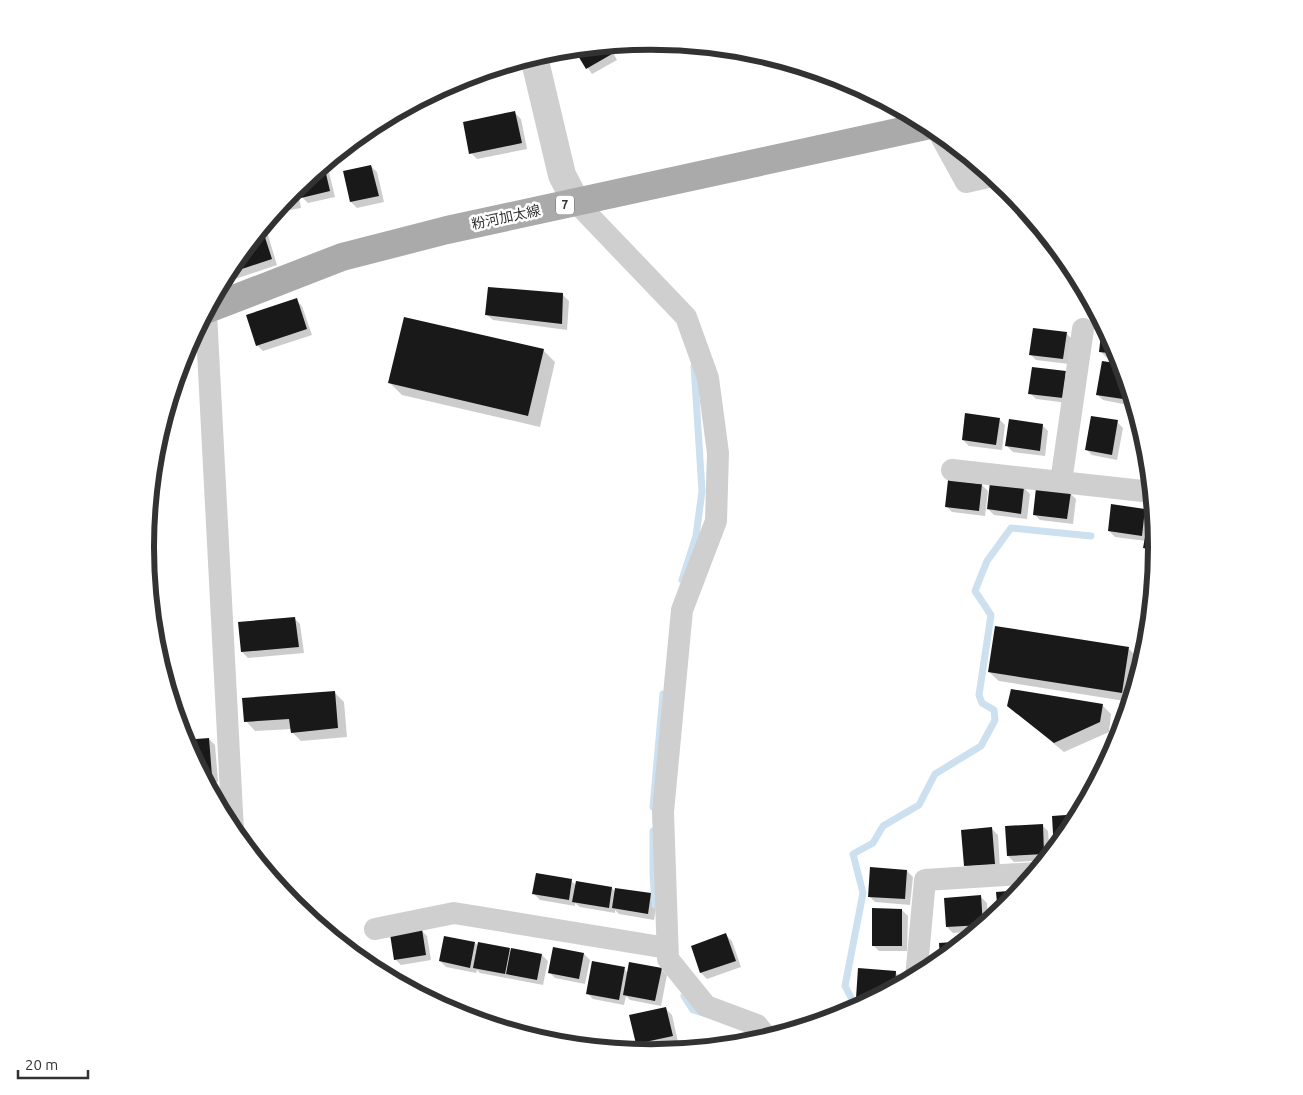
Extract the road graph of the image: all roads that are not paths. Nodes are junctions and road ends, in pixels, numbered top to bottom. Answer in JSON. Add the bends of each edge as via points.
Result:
{"nodes":[{"id":1,"x":536,"y":64,"type":"edge"},
{"id":2,"x":918,"y":128,"type":"edge"},
{"id":3,"x":947,"y":148,"type":"edge"},
{"id":4,"x":985,"y":178,"type":"edge"},
{"id":5,"x":576,"y":202,"type":"junction"},
{"id":6,"x":217,"y":305,"type":"edge"},
{"id":7,"x":207,"y":324,"type":"edge"},
{"id":8,"x":1083,"y":329,"type":"dead end"},
{"id":9,"x":952,"y":470,"type":"dead end"},
{"id":10,"x":1061,"y":482,"type":"junction"},
{"id":11,"x":1146,"y":491,"type":"edge"},
{"id":12,"x":232,"y":814,"type":"edge"},
{"id":13,"x":1028,"y":874,"type":"edge"},
{"id":14,"x":375,"y":929,"type":"dead end"},
{"id":15,"x":667,"y":948,"type":"junction"},
{"id":16,"x":917,"y":968,"type":"edge"},
{"id":17,"x":762,"y":1032,"type":"edge"}],
"edges":[{"from":1,"to":5,"type":"street","via":[[562,175]]},
{"from":2,"to":5,"type":"main road","name":"粉河加太線","number":"7"},
{"from":3,"to":4,"type":"street","via":[[966,182]]},
{"from":5,"to":6,"type":"main road","name":"粉河加太線","number":"7","via":[[342,257]]},
{"from":5,"to":15,"type":"street","via":[[686,317],[708,378],[718,453],[716,521],[682,610],[663,812]]},
{"from":7,"to":12,"type":"street"},
{"from":8,"to":10,"type":"street"},
{"from":9,"to":10,"type":"street"},
{"from":10,"to":11,"type":"street"},
{"from":13,"to":16,"type":"street","via":[[924,880]]},
{"from":14,"to":15,"type":"street","via":[[454,913]]},
{"from":15,"to":17,"type":"street","via":[[668,959],[706,1006],[757,1025]]}]}
